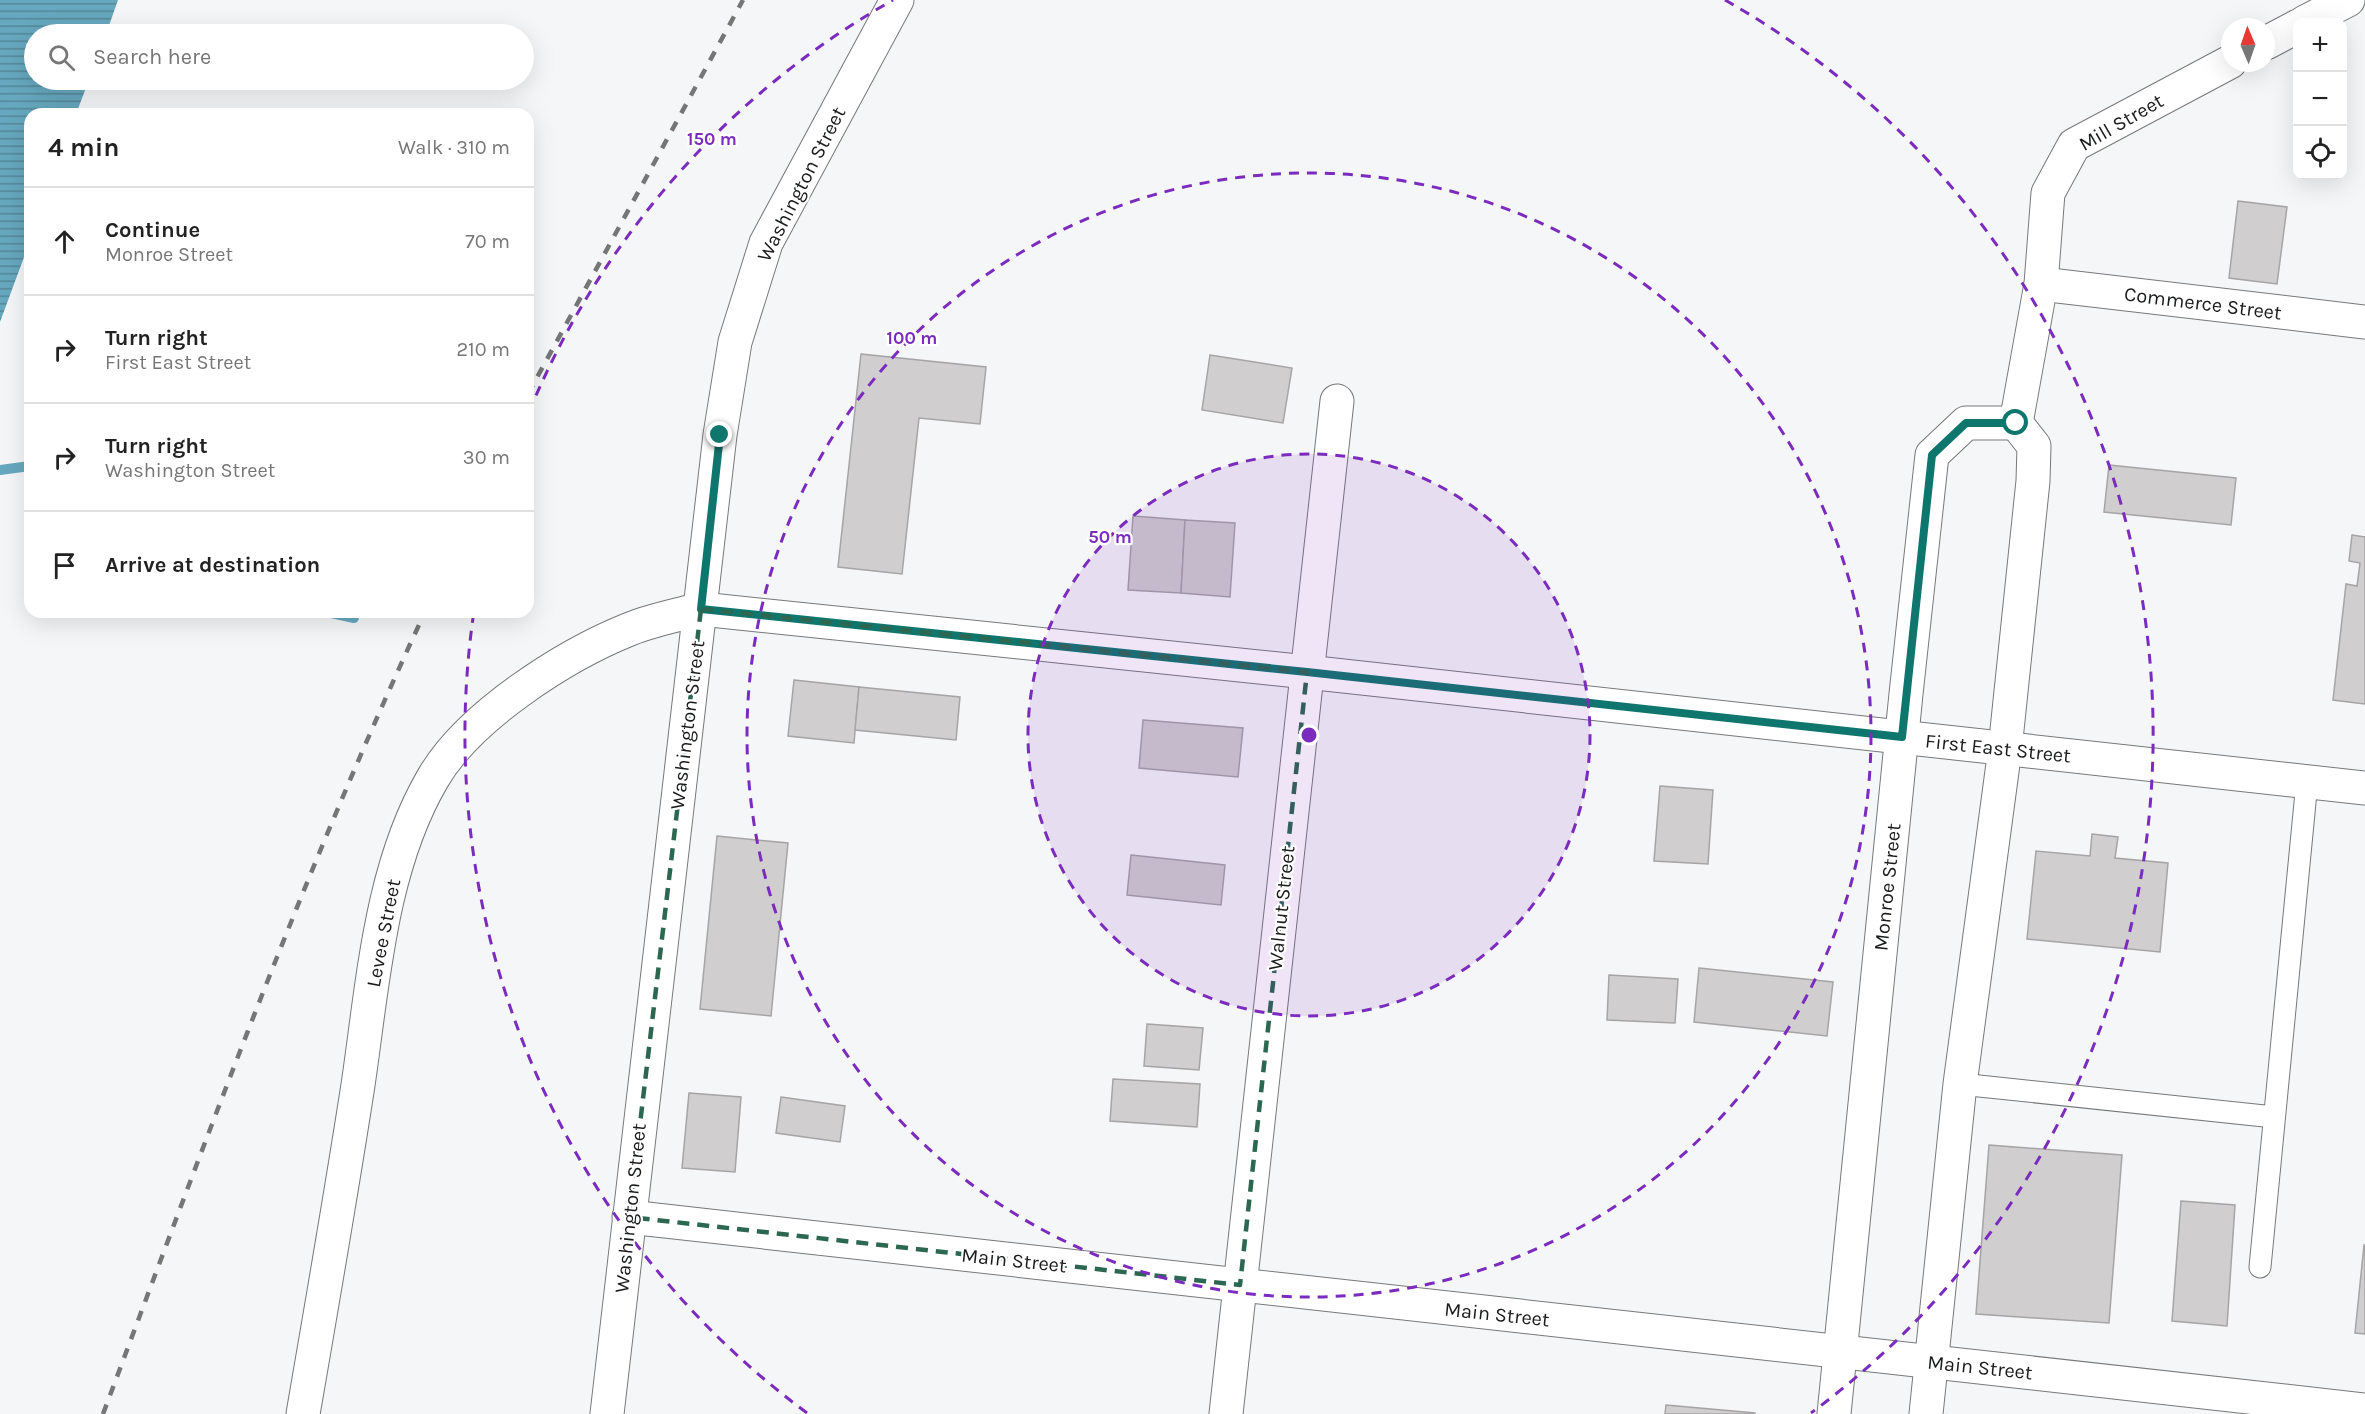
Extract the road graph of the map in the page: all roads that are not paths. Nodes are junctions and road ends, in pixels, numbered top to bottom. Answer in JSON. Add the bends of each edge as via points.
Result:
{"nodes":[{"id":1,"x":897,"y":0,"type":"edge"},
{"id":2,"x":2348,"y":0,"type":"edge"},
{"id":3,"x":2313,"y":18,"type":"edge"},
{"id":4,"x":2293,"y":29,"type":"edge"},
{"id":5,"x":2275,"y":38,"type":"edge"},
{"id":6,"x":2221,"y":67,"type":"edge"},
{"id":7,"x":2041,"y":284,"type":"junction"},
{"id":8,"x":2365,"y":322,"type":"edge"},
{"id":9,"x":1337,"y":401,"type":"dead end"},
{"id":10,"x":2016,"y":423,"type":"junction"},
{"id":11,"x":701,"y":609,"type":"junction"},
{"id":12,"x":1307,"y":672,"type":"junction"},
{"id":13,"x":1902,"y":737,"type":"junction"},
{"id":14,"x":2005,"y":749,"type":"junction"},
{"id":15,"x":2307,"y":782,"type":"junction"},
{"id":16,"x":2365,"y":788,"type":"edge"},
{"id":17,"x":1960,"y":1084,"type":"junction"},
{"id":18,"x":2274,"y":1117,"type":"junction"},
{"id":19,"x":629,"y":1217,"type":"junction"},
{"id":20,"x":2260,"y":1267,"type":"dead end"},
{"id":21,"x":1240,"y":1285,"type":"junction"},
{"id":22,"x":1842,"y":1352,"type":"junction"},
{"id":23,"x":1932,"y":1362,"type":"junction"},
{"id":24,"x":2365,"y":1410,"type":"edge"},
{"id":25,"x":303,"y":1414,"type":"edge"},
{"id":26,"x":608,"y":1414,"type":"edge"},
{"id":27,"x":1226,"y":1414,"type":"edge"},
{"id":28,"x":1834,"y":1414,"type":"edge"},
{"id":29,"x":1926,"y":1414,"type":"edge"}],
"edges":[{"from":1,"to":11,"type":"street","name":"Washington Street","via":[[766,243],[735,342],[720,435]]},
{"from":2,"to":3,"type":"street"},
{"from":4,"to":5,"type":"street"},
{"from":6,"to":7,"type":"street","name":"Mill Street","via":[[2074,145],[2049,193]]},
{"from":7,"to":8,"type":"street","name":"Commerce Street"},
{"from":7,"to":10,"type":"street"},
{"from":9,"to":12,"type":"street","name":"Walnut Street"},
{"from":10,"to":13,"type":"street","name":"Monroe Street","via":[[1966,423],[1932,455]]},
{"from":10,"to":14,"type":"street","via":[[2034,446],[2033,481]]},
{"from":11,"to":12,"type":"street","name":"First East Street"},
{"from":11,"to":19,"type":"street","name":"Washington Street"},
{"from":11,"to":25,"type":"street","name":"Levee Street","via":[[631,628],[558,665],[467,734],[433,777],[406,835],[387,897]]},
{"from":12,"to":13,"type":"street","name":"First East Street"},
{"from":12,"to":21,"type":"street","name":"Walnut Street"},
{"from":13,"to":14,"type":"street","name":"First East Street"},
{"from":13,"to":22,"type":"street","name":"Monroe Street"},
{"from":14,"to":15,"type":"street","name":"First East Street"},
{"from":14,"to":17,"type":"street"},
{"from":15,"to":16,"type":"street","name":"First East Street"},
{"from":15,"to":18,"type":"lane"},
{"from":17,"to":18,"type":"lane"},
{"from":17,"to":23,"type":"street"},
{"from":18,"to":20,"type":"lane"},
{"from":19,"to":21,"type":"street","name":"Main Street"},
{"from":19,"to":26,"type":"street","name":"Washington Street"},
{"from":21,"to":22,"type":"street","name":"Main Street"},
{"from":21,"to":27,"type":"street","name":"Walnut Street"},
{"from":22,"to":23,"type":"street","name":"Main Street"},
{"from":22,"to":28,"type":"street","name":"Monroe Street"},
{"from":23,"to":24,"type":"street","name":"Main Street"},
{"from":23,"to":29,"type":"street"}]}
